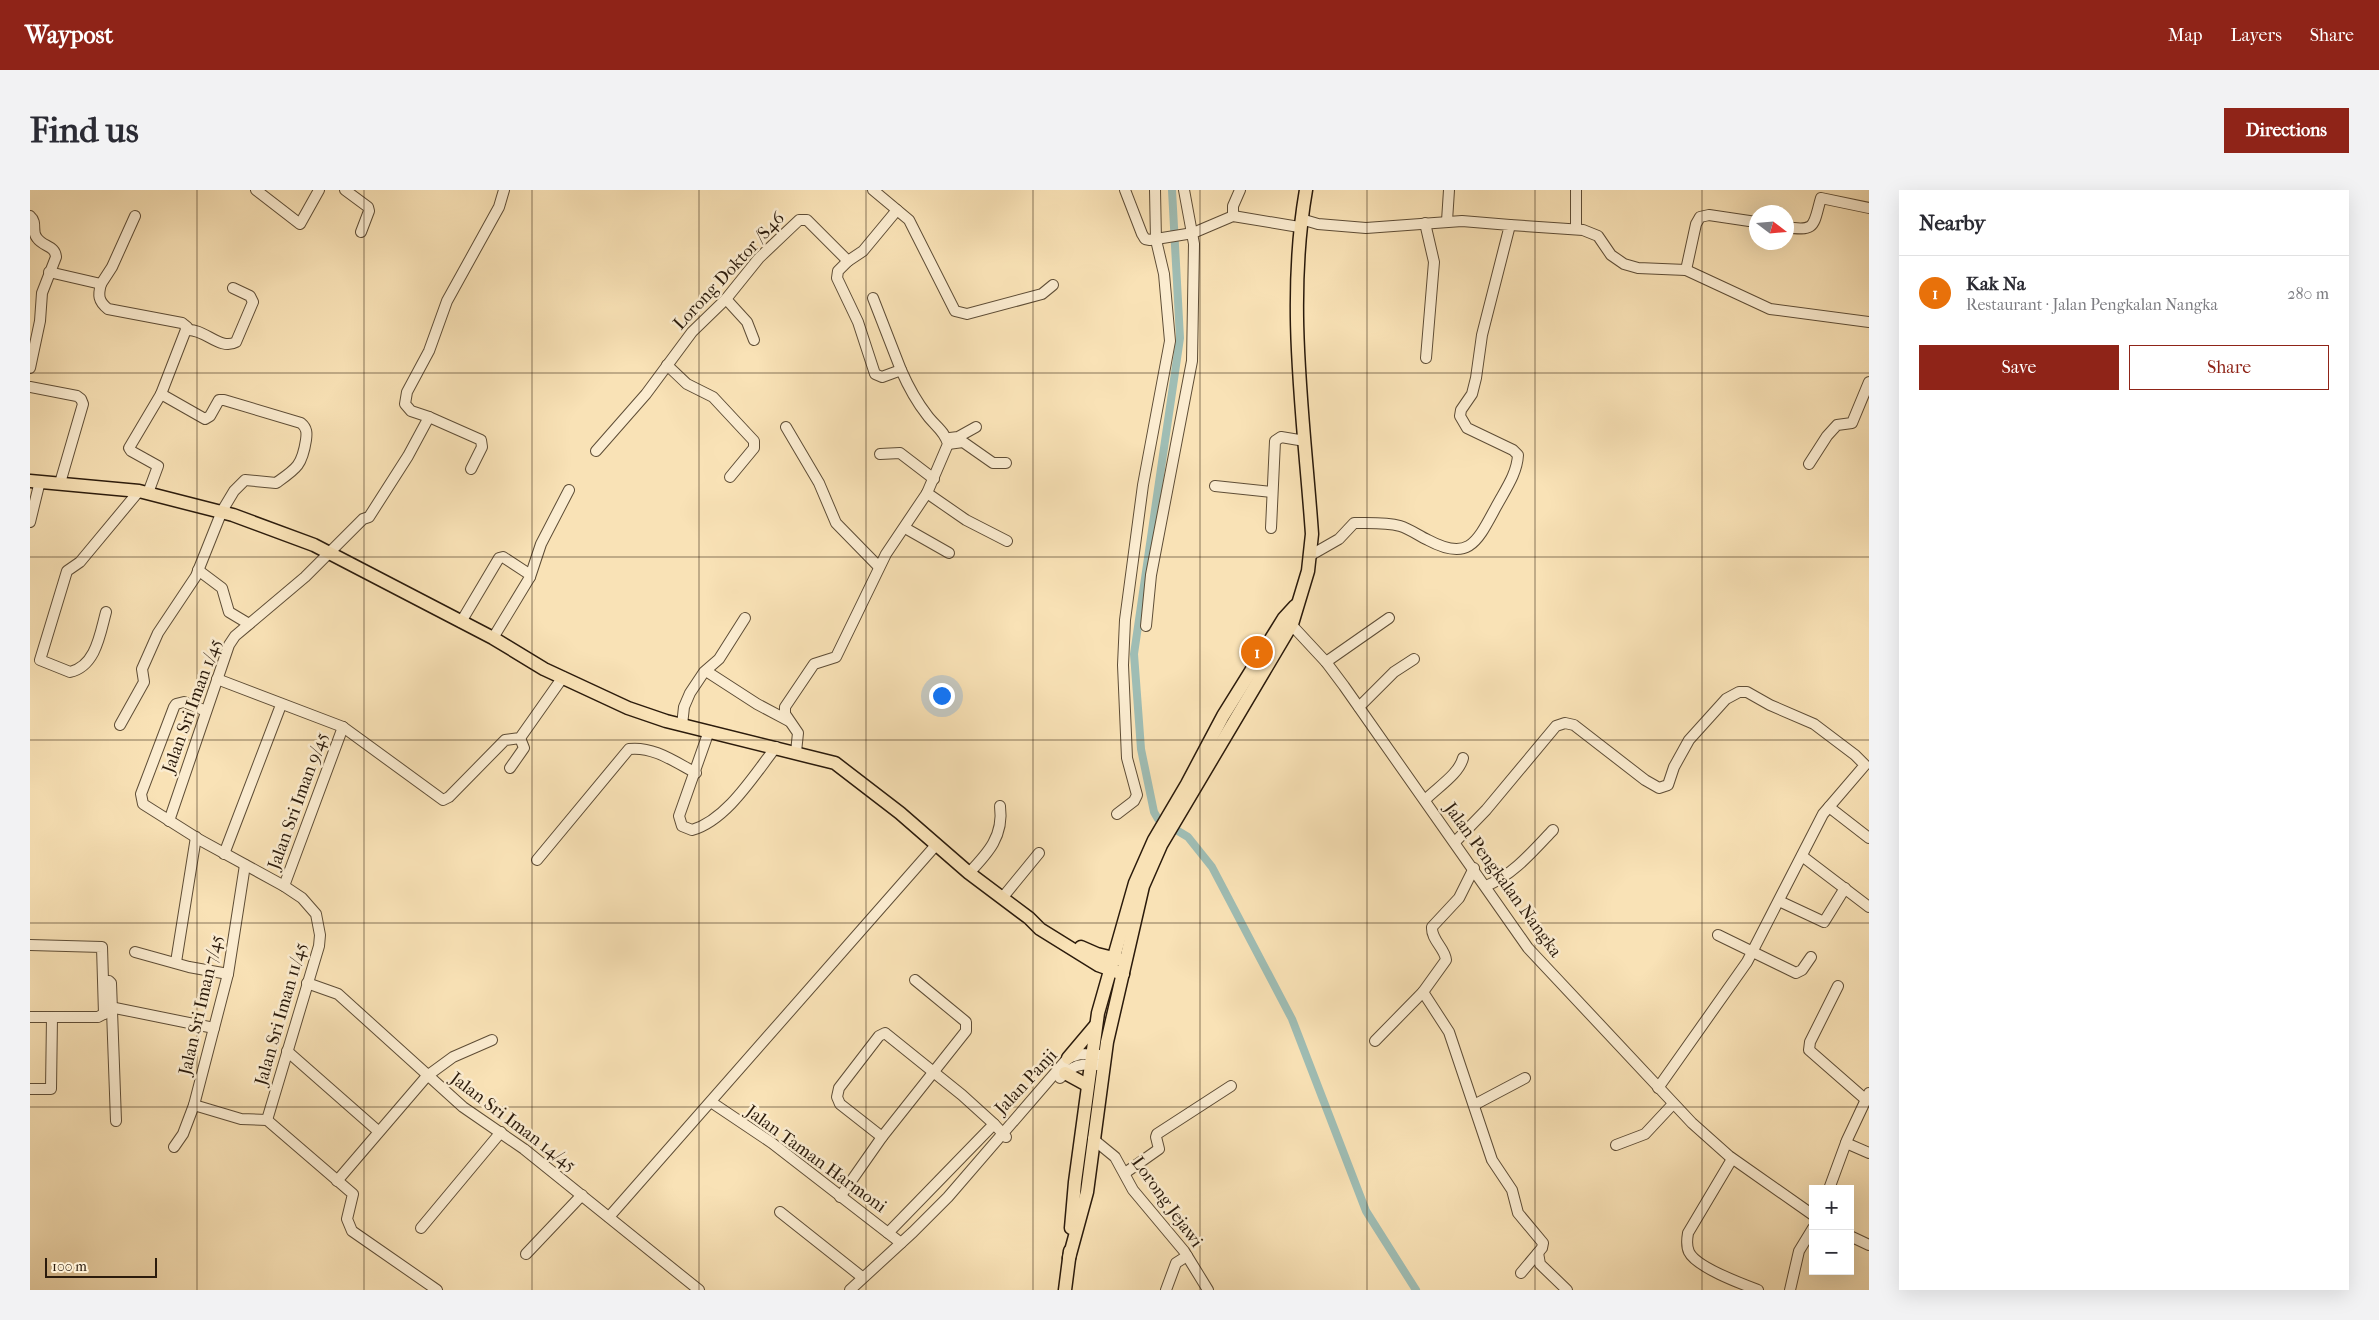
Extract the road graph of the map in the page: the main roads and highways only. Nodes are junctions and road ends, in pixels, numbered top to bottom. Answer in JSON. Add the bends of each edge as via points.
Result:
{"nodes":[{"id":1,"x":1306,"y":190,"type":"edge"},
{"id":2,"x":35,"y":481,"type":"edge"},
{"id":3,"x":1158,"y":839,"type":"junction"},
{"id":4,"x":1116,"y":963,"type":"junction"},
{"id":5,"x":1096,"y":1025,"type":"junction"},
{"id":6,"x":1068,"y":1058,"type":"road end"},
{"id":7,"x":1065,"y":1073,"type":"road end"},
{"id":8,"x":1087,"y":1085,"type":"junction"},
{"id":9,"x":1069,"y":1258,"type":"junction"},
{"id":10,"x":1065,"y":1290,"type":"edge"}],
"edges":[{"from":1,"to":3,"type":"main road","via":[[1300,223],[1296,306],[1311,555],[1297,604],[1288,621],[1223,716]]},
{"from":2,"to":4,"type":"main road","via":[[143,492],[222,511],[282,532],[329,553],[628,708],[682,725],[835,763],[1040,929],[1098,965]]},
{"from":3,"to":4,"type":"main road"},
{"from":3,"to":4,"type":"main road","via":[[1135,883]]},
{"from":4,"to":5,"type":"main road"},
{"from":4,"to":9,"type":"main road","via":[[1122,974],[1104,1061],[1087,1192]]},
{"from":5,"to":6,"type":"main road"},
{"from":5,"to":8,"type":"main road"},
{"from":7,"to":8,"type":"main road"},
{"from":8,"to":9,"type":"main road"},
{"from":9,"to":10,"type":"main road"}]}
